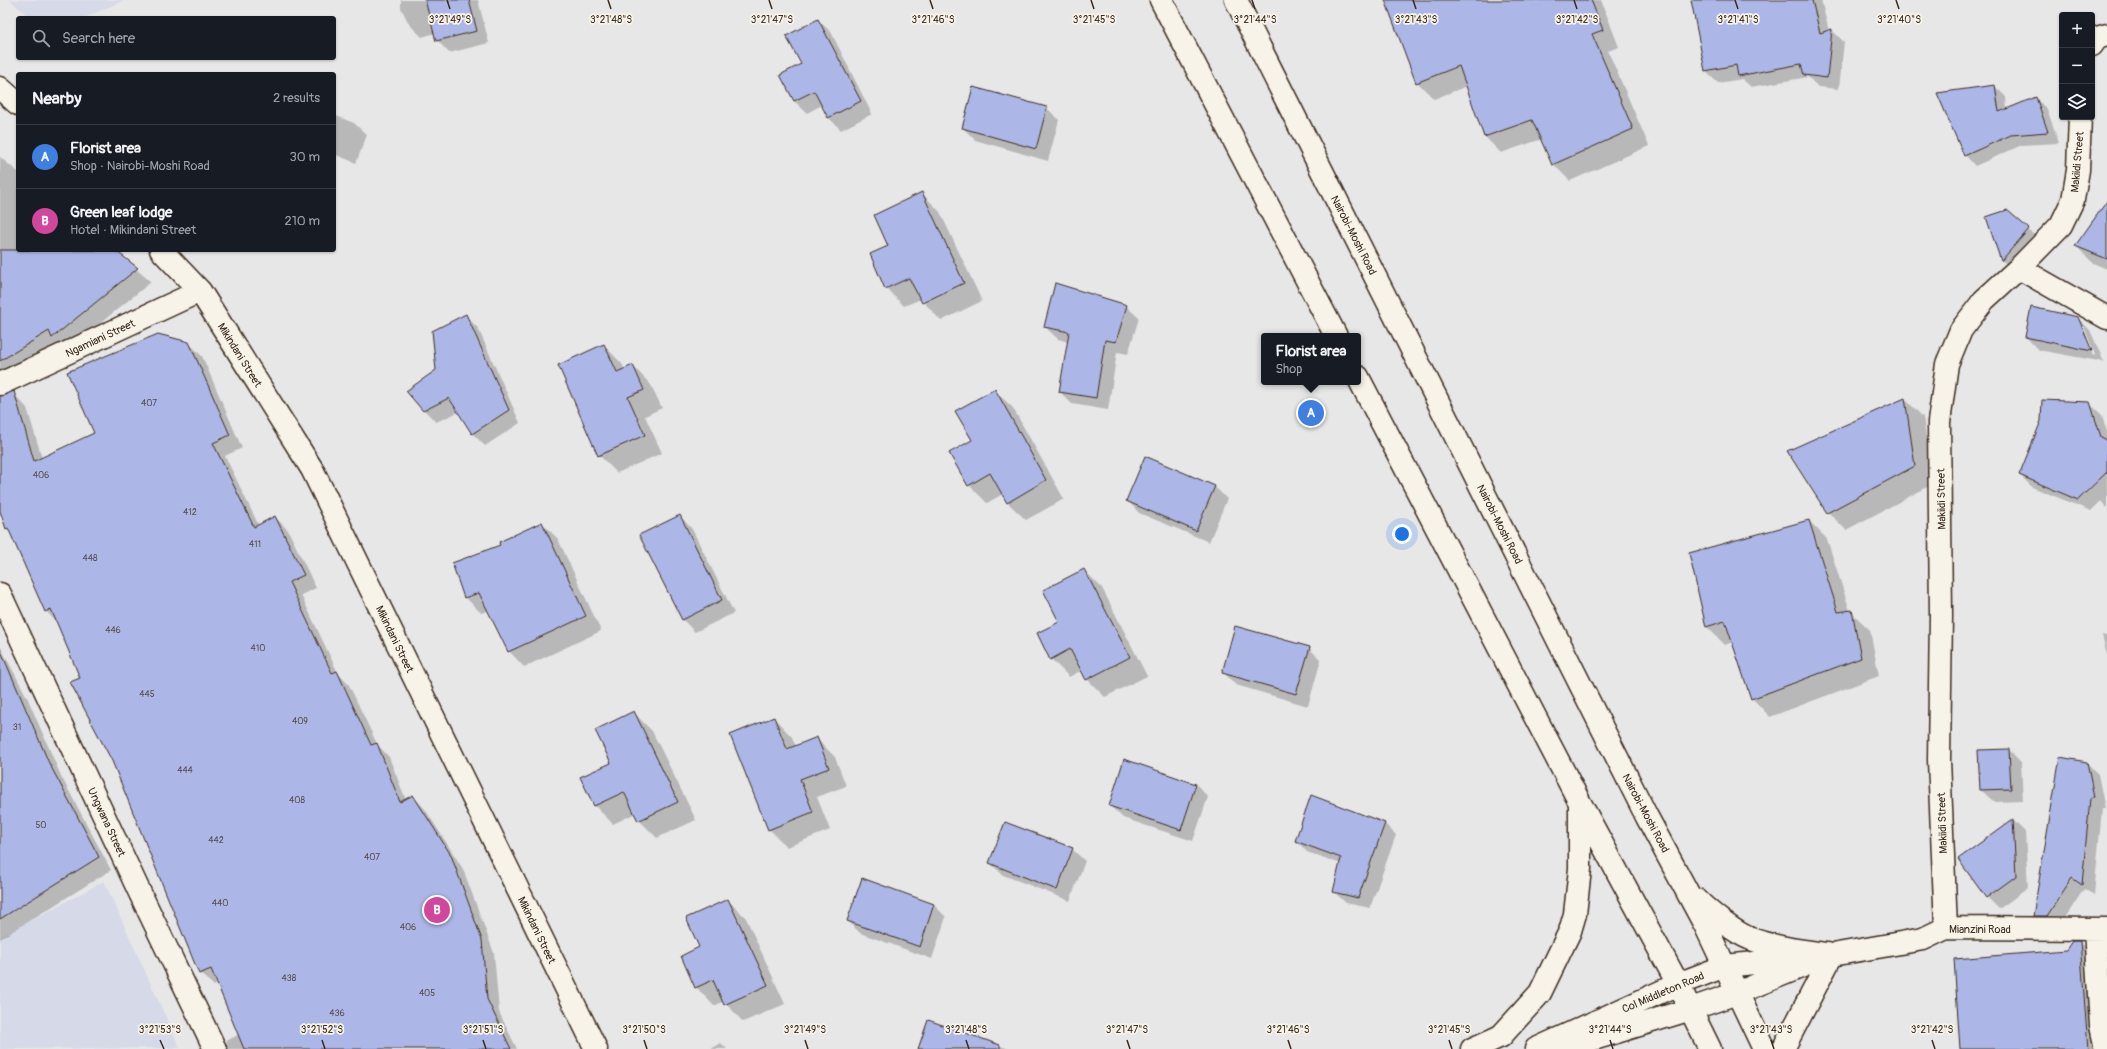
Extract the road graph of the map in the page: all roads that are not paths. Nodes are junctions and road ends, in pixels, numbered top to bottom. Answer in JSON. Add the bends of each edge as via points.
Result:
{"nodes":[{"id":1,"x":1161,"y":0,"type":"edge"},
{"id":2,"x":1238,"y":4,"type":"edge"},
{"id":3,"x":2107,"y":35,"type":"edge"},
{"id":4,"x":2095,"y":41,"type":"edge"},
{"id":5,"x":0,"y":88,"type":"edge"},
{"id":6,"x":16,"y":102,"type":"edge"},
{"id":7,"x":2080,"y":120,"type":"edge"},
{"id":8,"x":163,"y":252,"type":"edge"},
{"id":9,"x":2019,"y":268,"type":"junction"},
{"id":10,"x":200,"y":291,"type":"junction"},
{"id":11,"x":2107,"y":318,"type":"edge"},
{"id":12,"x":1334,"y":333,"type":"edge"},
{"id":13,"x":1361,"y":383,"type":"edge"},
{"id":14,"x":0,"y":384,"type":"edge"},
{"id":15,"x":0,"y":594,"type":"edge"},
{"id":16,"x":1579,"y":801,"type":"junction"},
{"id":17,"x":1688,"y":892,"type":"junction"},
{"id":18,"x":1946,"y":928,"type":"junction"},
{"id":19,"x":2101,"y":929,"type":"edge"},
{"id":20,"x":1832,"y":955,"type":"junction"},
{"id":21,"x":1725,"y":966,"type":"junction"},
{"id":22,"x":1678,"y":984,"type":"junction"},
{"id":23,"x":1737,"y":993,"type":"junction"},
{"id":24,"x":1690,"y":1009,"type":"junction"},
{"id":25,"x":1496,"y":1043,"type":"edge"},
{"id":26,"x":215,"y":1049,"type":"edge"},
{"id":27,"x":596,"y":1049,"type":"edge"},
{"id":28,"x":1472,"y":1049,"type":"edge"},
{"id":29,"x":1536,"y":1049,"type":"edge"},
{"id":30,"x":1568,"y":1049,"type":"edge"},
{"id":31,"x":1710,"y":1049,"type":"edge"},
{"id":32,"x":1764,"y":1049,"type":"edge"},
{"id":33,"x":1783,"y":1049,"type":"edge"},
{"id":34,"x":2106,"y":1049,"type":"edge"}],
"edges":[{"from":1,"to":12,"type":"main road"},
{"from":2,"to":17,"type":"main road","name":"Nairobi-Moshi Road","via":[[1647,816]]},
{"from":3,"to":4,"type":"main road"},
{"from":5,"to":6,"type":"main road"},
{"from":7,"to":9,"type":"main road","name":"Makiidi Street","via":[[2078,170],[2073,200],[2061,225]]},
{"from":8,"to":10,"type":"main road","name":"Mikindani Street"},
{"from":9,"to":11,"type":"main road"},
{"from":9,"to":18,"type":"main road","name":"Makiidi Street","via":[[1984,300],[1961,330],[1947,364],[1939,422],[1939,760]]},
{"from":10,"to":14,"type":"main road","name":"Ngamiani Street"},
{"from":10,"to":27,"type":"main road","name":"Mikindani Street","via":[[312,469]]},
{"from":13,"to":16,"type":"main road"},
{"from":15,"to":26,"type":"main road","name":"Ungwana Street"},
{"from":16,"to":22,"type":"main road"},
{"from":16,"to":25,"type":"main road","via":[[1580,869],[1575,914],[1570,931],[1540,993]]},
{"from":17,"to":20,"type":"main road","via":[[1710,912],[1750,938],[1786,948]]},
{"from":17,"to":21,"type":"main road","name":"Nairobi-Moshi Road"},
{"from":18,"to":19,"type":"main road","name":"Mianzini Road"},
{"from":18,"to":20,"type":"main road","name":"Mianzini Road","via":[[1923,939]]},
{"from":19,"to":34,"type":"main road","via":[[2101,1026]]},
{"from":20,"to":21,"type":"main road","name":"Col Middleton Road"},
{"from":20,"to":23,"type":"main road","name":"Col Middleton Road"},
{"from":20,"to":33,"type":"main road"},
{"from":21,"to":22,"type":"main road","name":"Col Middleton Road"},
{"from":21,"to":23,"type":"main road","name":"Nairobi-Moshi Road"},
{"from":22,"to":24,"type":"main road"},
{"from":22,"to":29,"type":"main road","name":"Col Middleton Road"},
{"from":23,"to":24,"type":"main road","name":"Col Middleton Road"},
{"from":23,"to":32,"type":"main road","name":"Nairobi-Moshi Road"},
{"from":24,"to":30,"type":"main road","name":"Col Middleton Road"},
{"from":24,"to":31,"type":"main road"},
{"from":25,"to":28,"type":"main road"}]}
